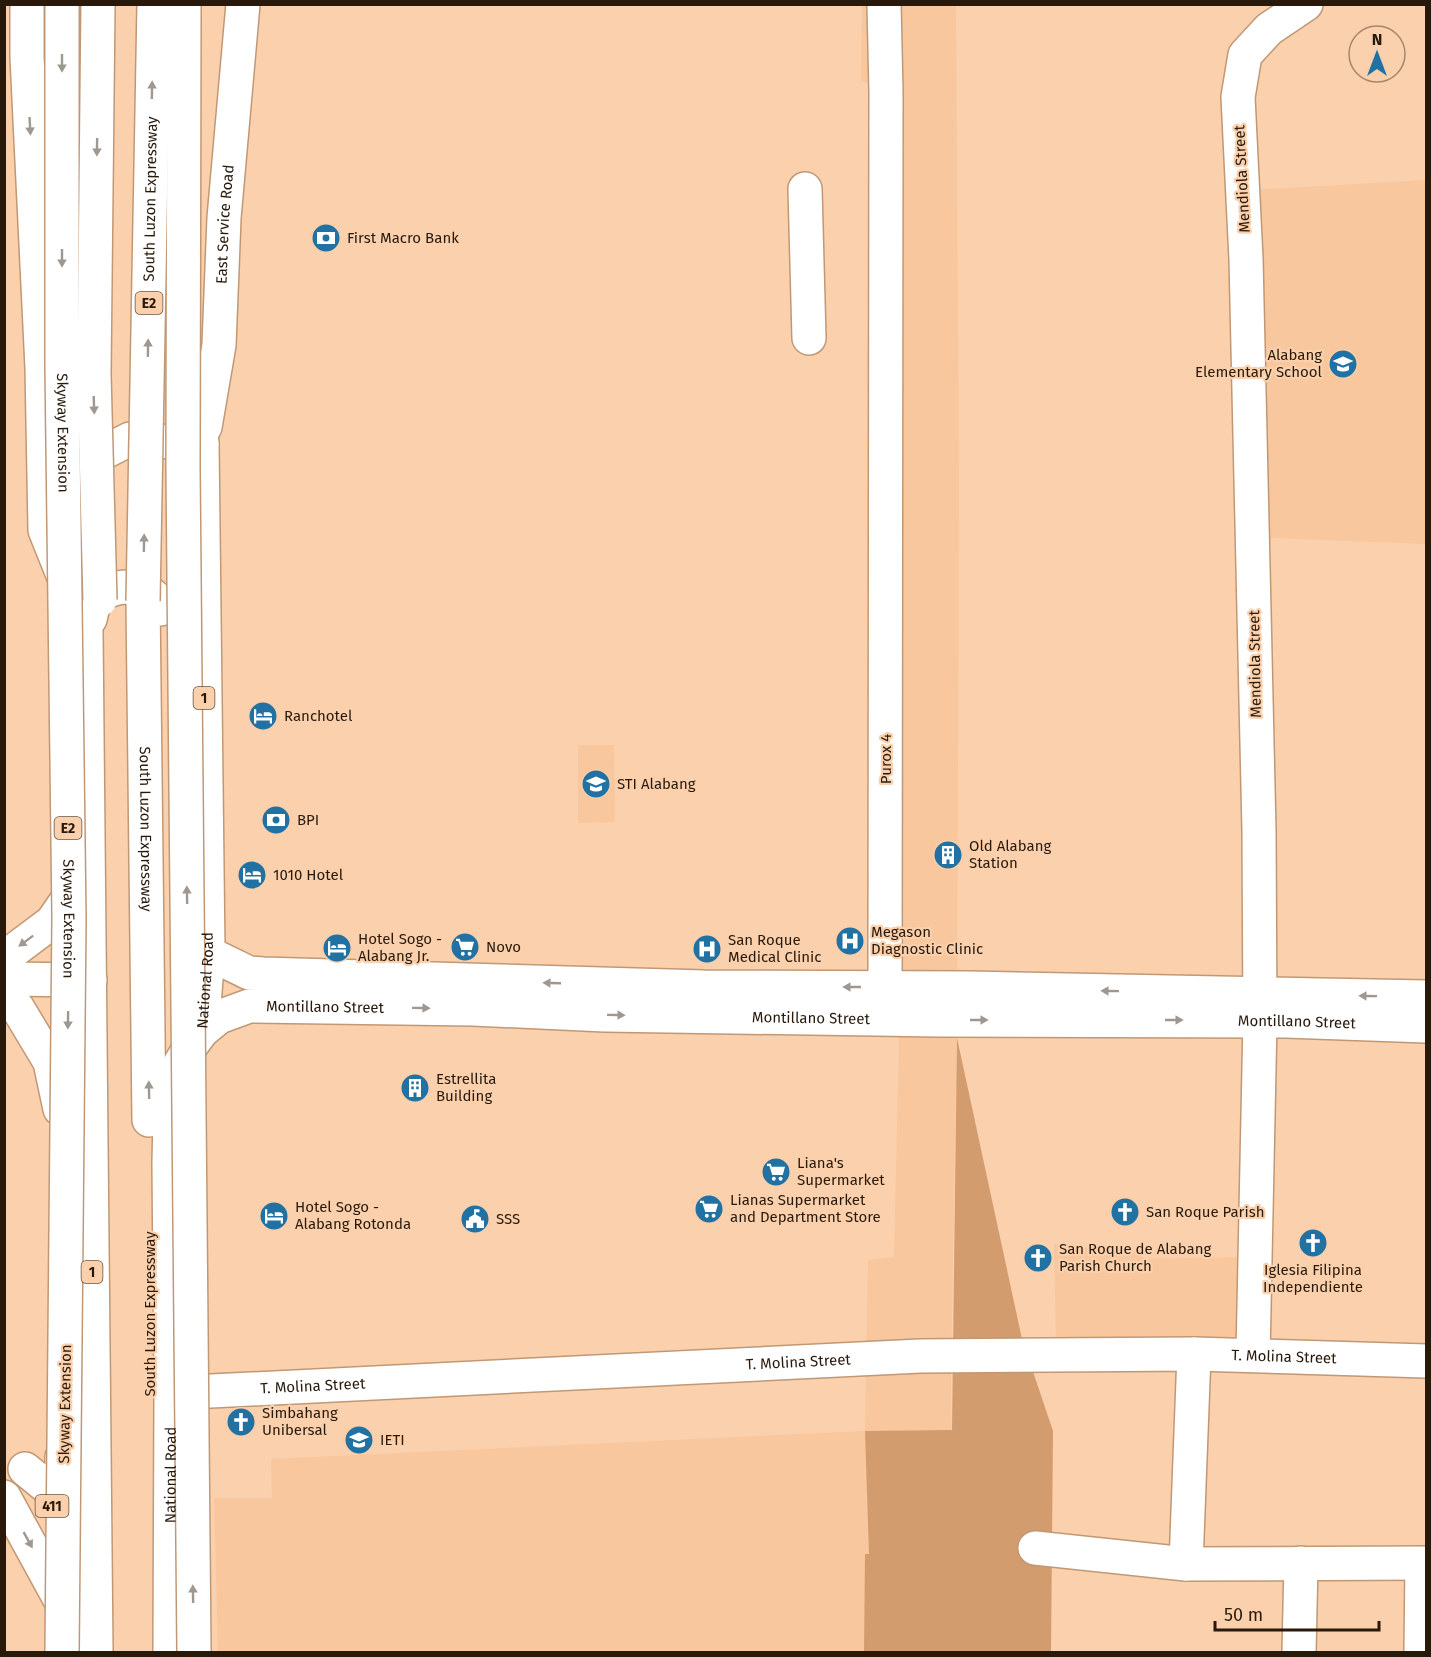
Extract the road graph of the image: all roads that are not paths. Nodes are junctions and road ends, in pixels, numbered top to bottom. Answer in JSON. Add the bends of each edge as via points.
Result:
{"nodes":[{"id":1,"x":27,"y":4,"type":"edge"},
{"id":2,"x":62,"y":4,"type":"edge"},
{"id":3,"x":98,"y":4,"type":"edge"},
{"id":4,"x":154,"y":4,"type":"edge"},
{"id":5,"x":184,"y":4,"type":"edge"},
{"id":6,"x":197,"y":4,"type":"edge"},
{"id":7,"x":243,"y":4,"type":"edge"},
{"id":8,"x":884,"y":4,"type":"edge"},
{"id":9,"x":1306,"y":4,"type":"edge"},
{"id":10,"x":805,"y":189,"type":"dead end"},
{"id":11,"x":808,"y":338,"type":"dead end"},
{"id":12,"x":202,"y":444,"type":"junction"},
{"id":13,"x":45,"y":530,"type":"junction"},
{"id":14,"x":86,"y":632,"type":"junction"},
{"id":15,"x":89,"y":842,"type":"junction"},
{"id":16,"x":208,"y":953,"type":"junction"},
{"id":17,"x":4,"y":958,"type":"edge"},
{"id":18,"x":249,"y":973,"type":"junction"},
{"id":19,"x":4,"y":979,"type":"edge"},
{"id":20,"x":90,"y":980,"type":"junction"},
{"id":21,"x":4,"y":996,"type":"edge"},
{"id":22,"x":1426,"y":997,"type":"edge"},
{"id":23,"x":897,"y":998,"type":"junction"},
{"id":24,"x":249,"y":1006,"type":"junction"},
{"id":25,"x":1260,"y":1007,"type":"junction"},
{"id":26,"x":1426,"y":1026,"type":"edge"},
{"id":27,"x":202,"y":1031,"type":"junction"},
{"id":28,"x":171,"y":1079,"type":"junction"},
{"id":29,"x":1194,"y":1354,"type":"junction"},
{"id":30,"x":1253,"y":1355,"type":"junction"},
{"id":31,"x":1426,"y":1361,"type":"edge"},
{"id":32,"x":171,"y":1393,"type":"junction"},
{"id":33,"x":15,"y":1462,"type":"edge"},
{"id":34,"x":4,"y":1497,"type":"edge"},
{"id":35,"x":1035,"y":1548,"type":"dead end"},
{"id":36,"x":1301,"y":1563,"type":"junction"},
{"id":37,"x":1424,"y":1563,"type":"edge"},
{"id":38,"x":94,"y":1564,"type":"junction"},
{"id":39,"x":1186,"y":1564,"type":"junction"},
{"id":40,"x":62,"y":1653,"type":"edge"},
{"id":41,"x":87,"y":1653,"type":"edge"},
{"id":42,"x":96,"y":1653,"type":"edge"},
{"id":43,"x":105,"y":1653,"type":"edge"},
{"id":44,"x":148,"y":1653,"type":"edge"},
{"id":45,"x":170,"y":1653,"type":"edge"},
{"id":46,"x":194,"y":1653,"type":"edge"},
{"id":47,"x":1299,"y":1653,"type":"edge"},
{"id":48,"x":1421,"y":1653,"type":"edge"}],
"edges":[{"from":1,"to":13,"type":"main road","one_way":true},
{"from":2,"to":40,"type":"main road","name":"Skyway Extension","number":"E2","one_way":true,"bridge":true,"via":[[69,918]]},
{"from":3,"to":43,"type":"main road","number":"E2","one_way":true,"bridge":true,"via":[[94,374],[100,600]]},
{"from":44,"to":4,"type":"main road","name":"South Luzon Expressway","number":"E2","one_way":true,"bridge":true,"via":[[151,1298],[143,601]]},
{"from":46,"to":5,"type":"main road","number":"E2","one_way":true,"bridge":true,"via":[[183,479]]},
{"from":6,"to":12,"type":"main road","via":[[192,345]]},
{"from":7,"to":12,"type":"main road","name":"East Service Road","via":[[224,218],[219,345]]},
{"from":8,"to":23,"type":"main road","name":"Purox 4","via":[[886,531]]},
{"from":9,"to":25,"type":"main road","name":"Mendiola Street","via":[[1269,29],[1245,55],[1238,97],[1246,259]]},
{"from":10,"to":11,"type":"main road"},
{"from":12,"to":13,"type":"main road","via":[[130,439],[93,458]]},
{"from":12,"to":16,"type":"main road","name":"National Road","number":"1"},
{"from":13,"to":14,"type":"main road","number":"1"},
{"from":14,"to":15,"type":"main road","number":"1"},
{"from":14,"to":28,"type":"main road","via":[[97,600],[104,593],[138,588],[160,605],[165,626],[161,1032]]},
{"from":15,"to":17,"type":"main road","one_way":true,"via":[[80,881],[52,922]]},
{"from":15,"to":20,"type":"main road","number":"1"},
{"from":16,"to":18,"type":"main road","name":"Montillano Street"},
{"from":16,"to":27,"type":"main road","name":"National Road","number":"1"},
{"from":23,"to":18,"type":"main road","name":"Montillano Street","one_way":true,"via":[[704,987]]},
{"from":18,"to":24,"type":"main road"},
{"from":19,"to":20,"type":"main road"},
{"from":20,"to":38,"type":"main road","number":"1"},
{"from":21,"to":33,"type":"main road","via":[[17,1006],[50,1062],[64,1137],[62,1484],[56,1490],[47,1487]]},
{"from":22,"to":25,"type":"main road","name":"Montillano Street","one_way":true},
{"from":24,"to":23,"type":"main road","name":"Montillano Street","one_way":true,"via":[[605,1015]]},
{"from":23,"to":25,"type":"main road","name":"Montillano Street","via":[[939,1004]]},
{"from":24,"to":27,"type":"main road","name":"Montillano Street","via":[[219,1017]]},
{"from":25,"to":26,"type":"main road","name":"Montillano Street"},
{"from":25,"to":30,"type":"main road","name":"Mendiola Street"},
{"from":27,"to":28,"type":"main road","name":"National Road"},
{"from":28,"to":32,"type":"main road","name":"National Road"},
{"from":29,"to":30,"type":"main road","name":"T. Molina Street"},
{"from":29,"to":32,"type":"main road","name":"T. Molina Street","via":[[920,1356]]},
{"from":29,"to":39,"type":"main road"},
{"from":30,"to":31,"type":"main road","name":"T. Molina Street"},
{"from":32,"to":45,"type":"main road","name":"National Road"},
{"from":33,"to":38,"type":"main road","number":"411"},
{"from":34,"to":41,"type":"main road","number":"411","one_way":true},
{"from":35,"to":39,"type":"main road"},
{"from":36,"to":37,"type":"main road"},
{"from":36,"to":39,"type":"main road"},
{"from":36,"to":47,"type":"main road"},
{"from":37,"to":48,"type":"main road"},
{"from":38,"to":42,"type":"main road","number":"1"}]}
